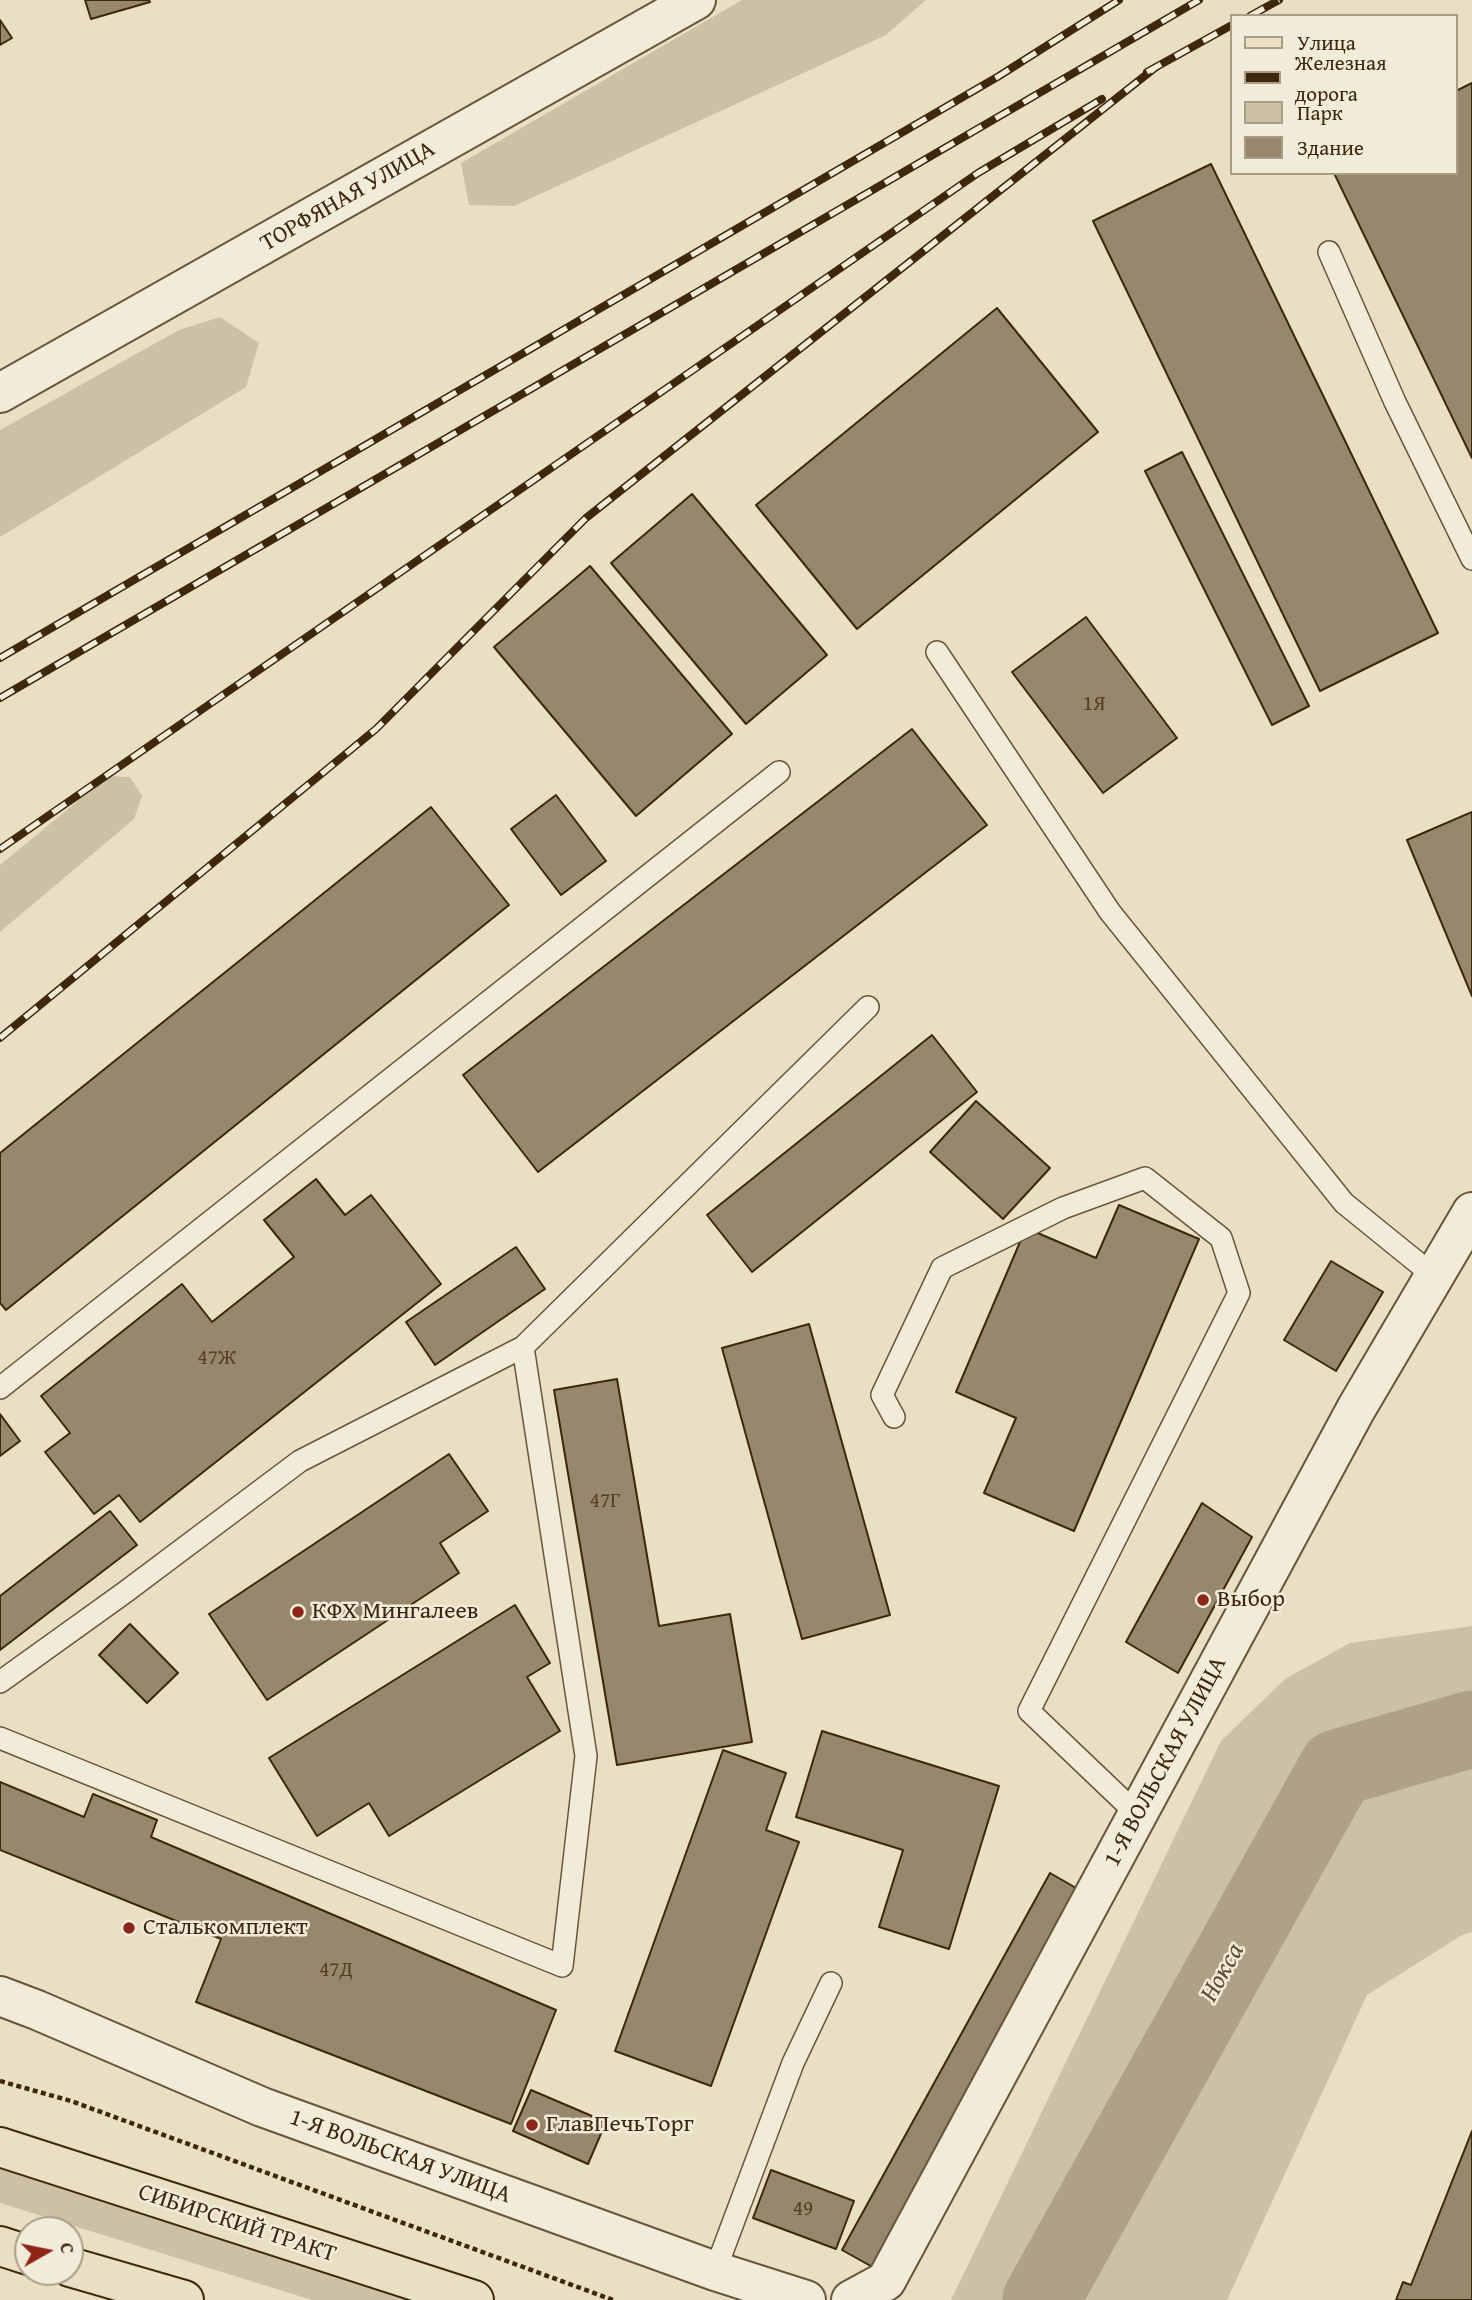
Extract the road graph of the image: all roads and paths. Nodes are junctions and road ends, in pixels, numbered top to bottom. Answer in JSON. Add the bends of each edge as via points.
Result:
{"nodes":[{"id":1,"x":696,"y":0,"type":"edge"},
{"id":2,"x":1329,"y":252,"type":"dead end"},
{"id":3,"x":0,"y":393,"type":"edge"},
{"id":4,"x":1472,"y":559,"type":"edge"},
{"id":5,"x":937,"y":652,"type":"dead end"},
{"id":6,"x":779,"y":772,"type":"dead end"},
{"id":7,"x":868,"y":1007,"type":"dead end"},
{"id":8,"x":1470,"y":1217,"type":"edge"},
{"id":9,"x":1434,"y":1276,"type":"junction"},
{"id":10,"x":523,"y":1347,"type":"junction"},
{"id":11,"x":0,"y":1388,"type":"edge"},
{"id":12,"x":894,"y":1417,"type":"dead end"},
{"id":13,"x":0,"y":1682,"type":"edge"},
{"id":14,"x":0,"y":1738,"type":"edge"},
{"id":15,"x":1137,"y":1814,"type":"junction"},
{"id":16,"x":831,"y":1983,"type":"dead end"},
{"id":17,"x":0,"y":1996,"type":"edge"},
{"id":18,"x":0,"y":2081,"type":"edge"},
{"id":19,"x":0,"y":2147,"type":"edge"},
{"id":20,"x":84,"y":2271,"type":"edge"},
{"id":21,"x":715,"y":2271,"type":"junction"},
{"id":22,"x":184,"y":2300,"type":"edge"},
{"id":23,"x":474,"y":2300,"type":"edge"},
{"id":24,"x":613,"y":2300,"type":"edge"},
{"id":25,"x":806,"y":2300,"type":"edge"},
{"id":26,"x":851,"y":2300,"type":"edge"}],
"edges":[{"from":1,"to":3,"type":"street","name":"ТОРФЯНАЯ УЛИЦА"},
{"from":2,"to":4,"type":"lane","via":[[1395,402]]},
{"from":5,"to":9,"type":"lane","via":[[1118,923],[1344,1203]]},
{"from":6,"to":11,"type":"lane"},
{"from":7,"to":10,"type":"lane"},
{"from":8,"to":9,"type":"street","name":"1-Я ВОЛЬСКАЯ УЛИЦА"},
{"from":9,"to":15,"type":"street","name":"1-Я ВОЛЬСКАЯ УЛИЦА","via":[[1356,1409]]},
{"from":10,"to":13,"type":"lane","via":[[300,1461]]},
{"from":10,"to":14,"type":"lane","via":[[586,1756],[562,1966]]},
{"from":12,"to":15,"type":"lane","via":[[881,1395],[942,1268],[1063,1208],[1145,1178],[1221,1238],[1239,1293],[1029,1711]]},
{"from":15,"to":26,"type":"street","name":"1-Я ВОЛЬСКАЯ УЛИЦА","via":[[886,2281]]},
{"from":16,"to":21,"type":"lane","via":[[793,2063]]},
{"from":17,"to":21,"type":"street","name":"1-Я ВОЛЬСКАЯ УЛИЦА","via":[[262,2107]]},
{"from":18,"to":24,"type":"path","via":[[71,2101]]},
{"from":19,"to":23,"type":"main road","name":"СИБИРСКИЙ ТРАКТ"},
{"from":20,"to":22,"type":"main road"},
{"from":21,"to":25,"type":"street","name":"1-Я ВОЛЬСКАЯ УЛИЦА"}]}
